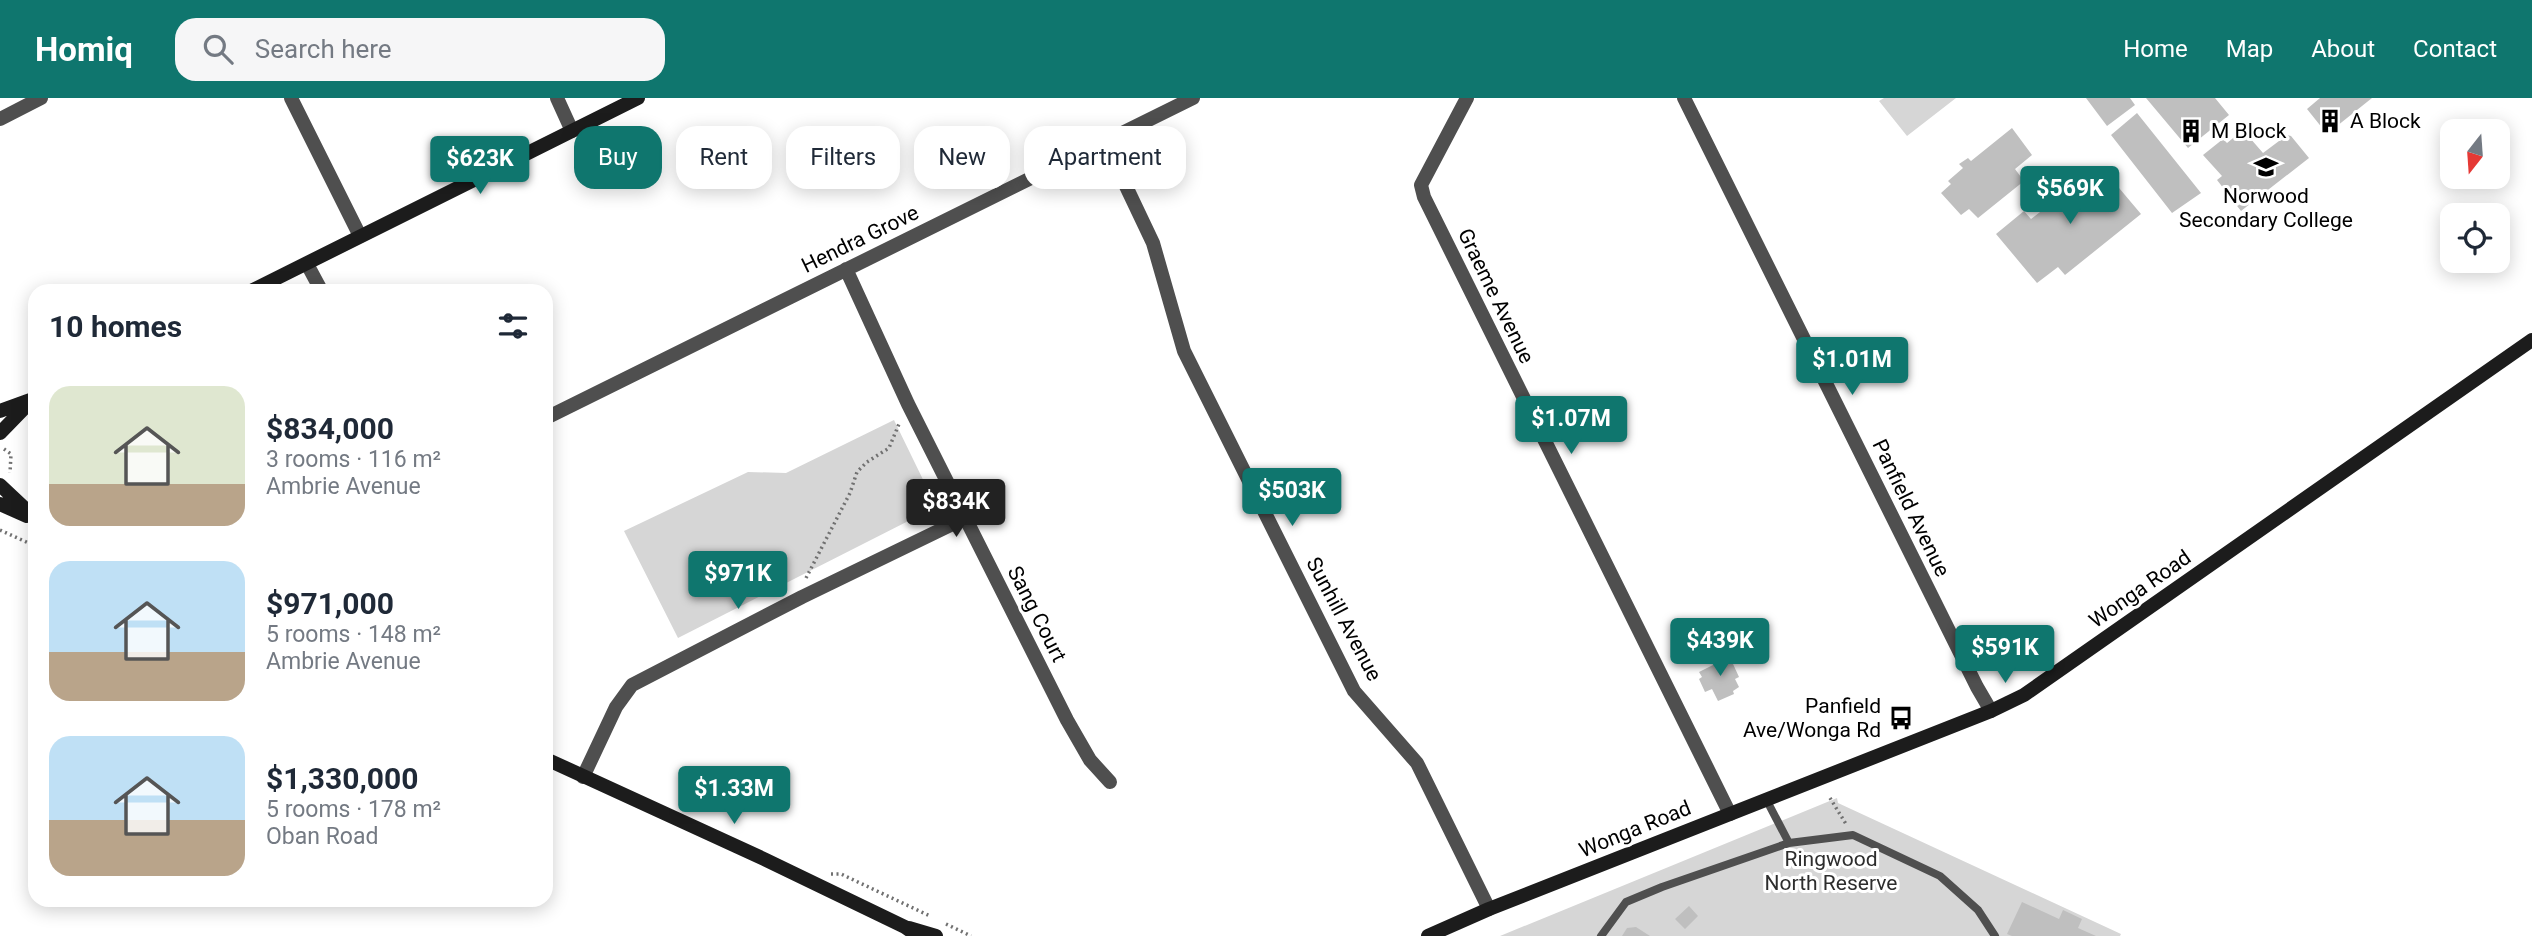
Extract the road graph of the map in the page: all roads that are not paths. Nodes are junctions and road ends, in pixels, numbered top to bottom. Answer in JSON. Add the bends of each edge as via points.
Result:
{"nodes":[{"id":1,"x":41,"y":98,"type":"edge"},
{"id":2,"x":292,"y":98,"type":"edge"},
{"id":3,"x":557,"y":98,"type":"edge"},
{"id":4,"x":638,"y":98,"type":"edge"},
{"id":5,"x":1193,"y":98,"type":"edge"},
{"id":6,"x":1467,"y":98,"type":"edge"},
{"id":7,"x":1684,"y":98,"type":"edge"},
{"id":8,"x":0,"y":119,"type":"edge"},
{"id":9,"x":1137,"y":126,"type":"edge"},
{"id":10,"x":572,"y":131,"type":"junction"},
{"id":11,"x":1024,"y":182,"type":"edge"},
{"id":12,"x":1127,"y":189,"type":"edge"},
{"id":13,"x":360,"y":236,"type":"junction"},
{"id":14,"x":307,"y":264,"type":"junction"},
{"id":15,"x":846,"y":269,"type":"junction"},
{"id":16,"x":265,"y":284,"type":"edge"},
{"id":17,"x":318,"y":284,"type":"edge"},
{"id":18,"x":2532,"y":340,"type":"edge"},
{"id":19,"x":28,"y":401,"type":"edge"},
{"id":20,"x":28,"y":405,"type":"edge"},
{"id":21,"x":0,"y":411,"type":"edge"},
{"id":22,"x":553,"y":415,"type":"edge"},
{"id":23,"x":0,"y":433,"type":"edge"},
{"id":24,"x":0,"y":485,"type":"edge"},
{"id":25,"x":0,"y":504,"type":"edge"},
{"id":26,"x":28,"y":511,"type":"edge"},
{"id":27,"x":28,"y":515,"type":"edge"},
{"id":28,"x":965,"y":518,"type":"junction"},
{"id":29,"x":1991,"y":711,"type":"junction"},
{"id":30,"x":553,"y":762,"type":"edge"},
{"id":31,"x":583,"y":777,"type":"junction"},
{"id":32,"x":1110,"y":782,"type":"dead end"},
{"id":33,"x":1766,"y":799,"type":"junction"},
{"id":34,"x":1730,"y":814,"type":"junction"},
{"id":35,"x":1789,"y":843,"type":"junction"},
{"id":36,"x":1489,"y":909,"type":"junction"},
{"id":37,"x":905,"y":927,"type":"junction"},
{"id":38,"x":918,"y":936,"type":"edge"},
{"id":39,"x":936,"y":936,"type":"edge"},
{"id":40,"x":1428,"y":936,"type":"edge"},
{"id":41,"x":1601,"y":936,"type":"edge"},
{"id":42,"x":1994,"y":936,"type":"edge"}],
"edges":[{"from":1,"to":8,"type":"street"},
{"from":2,"to":13,"type":"street"},
{"from":3,"to":10,"type":"street"},
{"from":4,"to":10,"type":"main road"},
{"from":5,"to":9,"type":"street","name":"Hendra Grove"},
{"from":6,"to":34,"type":"street","name":"Graeme Avenue","via":[[1421,185],[1424,197]]},
{"from":7,"to":29,"type":"street","name":"Panfield Avenue"},
{"from":10,"to":13,"type":"main road"},
{"from":11,"to":15,"type":"street","name":"Hendra Grove"},
{"from":12,"to":36,"type":"street","name":"Sunhill Avenue","via":[[1153,243],[1184,351],[1354,691],[1417,763]]},
{"from":13,"to":14,"type":"main road"},
{"from":14,"to":16,"type":"main road"},
{"from":14,"to":17,"type":"street"},
{"from":15,"to":22,"type":"street","name":"Hendra Grove"},
{"from":15,"to":28,"type":"street","name":"Sang Court"},
{"from":18,"to":29,"type":"main road","name":"Wonga Road","via":[[2044,682]]},
{"from":19,"to":21,"type":"main road"},
{"from":20,"to":23,"type":"main road"},
{"from":24,"to":26,"type":"main road"},
{"from":25,"to":27,"type":"main road"},
{"from":28,"to":31,"type":"street","via":[[632,685],[616,707]]},
{"from":28,"to":32,"type":"street","name":"Sang Court","via":[[1067,720],[1090,760]]},
{"from":29,"to":33,"type":"main road","name":"Wonga Road"},
{"from":30,"to":31,"type":"main road"},
{"from":31,"to":37,"type":"main road"},
{"from":33,"to":34,"type":"main road","name":"Wonga Road"},
{"from":33,"to":35,"type":"lane"},
{"from":34,"to":36,"type":"main road","name":"Wonga Road"},
{"from":35,"to":41,"type":"lane","via":[[1626,902]]},
{"from":35,"to":42,"type":"lane","via":[[1853,835],[1940,876],[1978,911]]},
{"from":36,"to":40,"type":"main road","name":"Wonga Road"},
{"from":37,"to":38,"type":"main road"},
{"from":37,"to":39,"type":"main road"}]}
